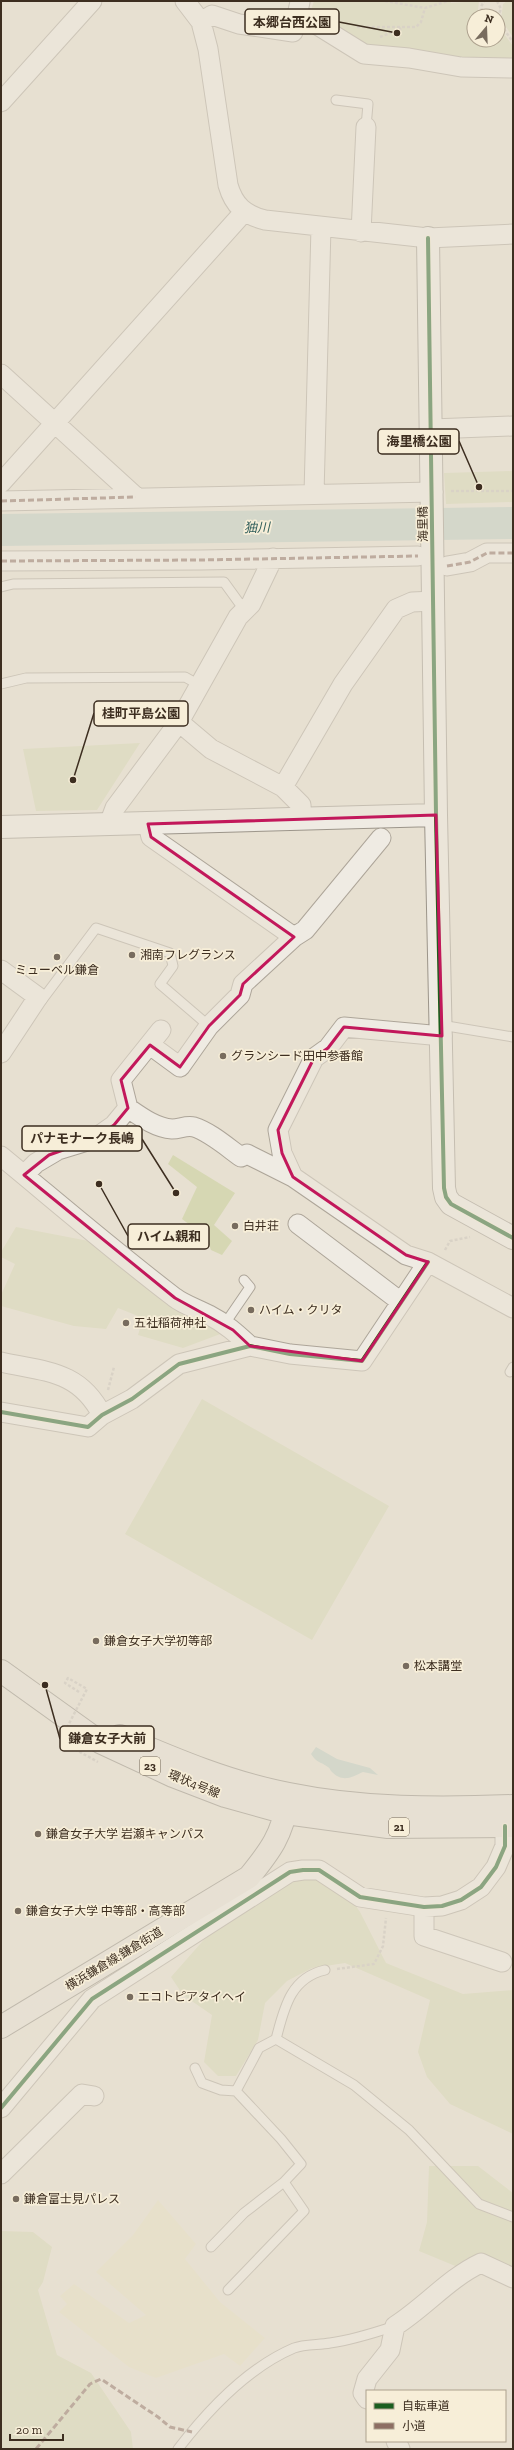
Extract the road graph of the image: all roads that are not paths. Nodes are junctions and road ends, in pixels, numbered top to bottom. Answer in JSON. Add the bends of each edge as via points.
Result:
{"nodes":[{"id":1,"x":92,"y":1,"type":"edge"},
{"id":2,"x":185,"y":1,"type":"edge"},
{"id":3,"x":299,"y":7,"type":"edge"},
{"id":4,"x":201,"y":22,"type":"junction"},
{"id":5,"x":513,"y":68,"type":"edge"},
{"id":6,"x":336,"y":100,"type":"dead end"},
{"id":7,"x":1,"y":102,"type":"edge"},
{"id":8,"x":366,"y":127,"type":"joint"},
{"id":9,"x":244,"y":212,"type":"junction"},
{"id":10,"x":320,"y":227,"type":"junction"},
{"id":11,"x":361,"y":232,"type":"junction"},
{"id":12,"x":513,"y":234,"type":"edge"},
{"id":13,"x":428,"y":238,"type":"junction"},
{"id":14,"x":1,"y":374,"type":"edge"},
{"id":15,"x":55,"y":422,"type":"junction"},
{"id":16,"x":513,"y":426,"type":"edge"},
{"id":17,"x":432,"y":429,"type":"junction"},
{"id":18,"x":1,"y":483,"type":"edge"},
{"id":19,"x":314,"y":494,"type":"junction"},
{"id":20,"x":433,"y":494,"type":"junction"},
{"id":21,"x":136,"y":497,"type":"junction"},
{"id":22,"x":1,"y":501,"type":"edge"},
{"id":23,"x":513,"y":553,"type":"edge"},
{"id":24,"x":273,"y":558,"type":"junction"},
{"id":25,"x":433,"y":558,"type":"junction"},
{"id":26,"x":1,"y":561,"type":"edge"},
{"id":27,"x":1,"y":587,"type":"edge"},
{"id":28,"x":434,"y":602,"type":"junction"},
{"id":29,"x":245,"y":611,"type":"junction"},
{"id":30,"x":1,"y":684,"type":"edge"},
{"id":31,"x":201,"y":686,"type":"junction"},
{"id":32,"x":179,"y":722,"type":"junction"},
{"id":33,"x":283,"y":787,"type":"junction"},
{"id":34,"x":436,"y":815,"type":"junction"},
{"id":35,"x":302,"y":819,"type":"junction"},
{"id":36,"x":109,"y":824,"type":"junction"},
{"id":37,"x":148,"y":824,"type":"junction"},
{"id":38,"x":2,"y":825,"type":"edge"},
{"id":39,"x":381,"y":838,"type":"dead end"},
{"id":40,"x":294,"y":937,"type":"junction"},
{"id":41,"x":1,"y":970,"type":"edge"},
{"id":42,"x":38,"y":997,"type":"junction"},
{"id":43,"x":209,"y":1026,"type":"junction"},
{"id":44,"x":442,"y":1030,"type":"junction"},
{"id":45,"x":513,"y":1037,"type":"edge"},
{"id":46,"x":1,"y":1053,"type":"edge"},
{"id":47,"x":128,"y":1108,"type":"junction"},
{"id":48,"x":1,"y":1156,"type":"edge"},
{"id":49,"x":24,"y":1175,"type":"junction"},
{"id":50,"x":293,"y":1177,"type":"junction"},
{"id":51,"x":298,"y":1224,"type":"dead end"},
{"id":52,"x":513,"y":1238,"type":"edge"},
{"id":53,"x":432,"y":1264,"type":"junction"},
{"id":54,"x":244,"y":1280,"type":"dead end"},
{"id":55,"x":400,"y":1302,"type":"junction"},
{"id":56,"x":513,"y":1308,"type":"edge"},
{"id":57,"x":224,"y":1325,"type":"junction"},
{"id":58,"x":250,"y":1346,"type":"junction"},
{"id":59,"x":1,"y":1362,"type":"edge"},
{"id":60,"x":1,"y":1412,"type":"edge"},
{"id":61,"x":102,"y":1415,"type":"junction"},
{"id":62,"x":1,"y":1671,"type":"edge"},
{"id":63,"x":287,"y":1804,"type":"junction"},
{"id":64,"x":510,"y":1819,"type":"edge"},
{"id":65,"x":424,"y":1907,"type":"junction"},
{"id":66,"x":502,"y":1962,"type":"dead end"},
{"id":67,"x":325,"y":1970,"type":"road end"},
{"id":68,"x":66,"y":1987,"type":"junction"},
{"id":69,"x":84,"y":2010,"type":"junction"},
{"id":70,"x":1,"y":2027,"type":"edge"},
{"id":71,"x":276,"y":2039,"type":"junction"},
{"id":72,"x":195,"y":2068,"type":"dead end"},
{"id":73,"x":236,"y":2091,"type":"junction"},
{"id":74,"x":94,"y":2096,"type":"dead end"},
{"id":75,"x":1,"y":2108,"type":"edge"},
{"id":76,"x":1,"y":2174,"type":"edge"},
{"id":77,"x":284,"y":2182,"type":"junction"},
{"id":78,"x":513,"y":2217,"type":"edge"},
{"id":79,"x":211,"y":2247,"type":"dead end"},
{"id":80,"x":513,"y":2278,"type":"edge"},
{"id":81,"x":228,"y":2290,"type":"dead end"},
{"id":82,"x":395,"y":2326,"type":"junction"},
{"id":83,"x":366,"y":2398,"type":"edge"},
{"id":84,"x":178,"y":2449,"type":"edge"}],
"edges":[{"from":1,"to":7,"type":"street"},
{"from":2,"to":4,"type":"street"},
{"from":3,"to":4,"type":"street","via":[[293,32],[238,24],[212,15]]},
{"from":3,"to":5,"type":"street","via":[[364,54],[409,58],[461,67]]},
{"from":4,"to":9,"type":"street","via":[[208,50],[228,185],[233,200]]},
{"from":6,"to":8,"type":"lane","via":[[368,104]]},
{"from":8,"to":11,"type":"street"},
{"from":9,"to":10,"type":"street","via":[[265,220]]},
{"from":9,"to":15,"type":"street"},
{"from":10,"to":11,"type":"street"},
{"from":10,"to":19,"type":"street"},
{"from":11,"to":13,"type":"street"},
{"from":12,"to":13,"type":"street"},
{"from":13,"to":17,"type":"street","name":"海里橋"},
{"from":14,"to":15,"type":"street"},
{"from":15,"to":18,"type":"street"},
{"from":15,"to":21,"type":"street"},
{"from":16,"to":17,"type":"street"},
{"from":17,"to":20,"type":"street","name":"海里橋"},
{"from":19,"to":20,"type":"street"},
{"from":19,"to":21,"type":"street"},
{"from":20,"to":25,"type":"street","name":"海里橋"},
{"from":21,"to":22,"type":"street"},
{"from":23,"to":25,"type":"street","via":[[486,553],[461,564]]},
{"from":24,"to":25,"type":"street"},
{"from":24,"to":26,"type":"street"},
{"from":24,"to":29,"type":"street","via":[[251,604]]},
{"from":25,"to":28,"type":"street","name":"海里橋"},
{"from":27,"to":29,"type":"lane","via":[[13,584],[224,582]]},
{"from":28,"to":33,"type":"street","via":[[412,602],[396,609],[342,684]]},
{"from":28,"to":34,"type":"street","name":"海里橋"},
{"from":29,"to":31,"type":"street","via":[[238,617]]},
{"from":30,"to":31,"type":"lane","via":[[26,678],[185,677]]},
{"from":31,"to":32,"type":"street"},
{"from":32,"to":33,"type":"street","via":[[211,749]]},
{"from":32,"to":36,"type":"street","via":[[115,808]]},
{"from":33,"to":35,"type":"street","via":[[301,805]]},
{"from":34,"to":35,"type":"street"},
{"from":34,"to":44,"type":"street","name":"海里橋"},
{"from":35,"to":37,"type":"street"},
{"from":36,"to":37,"type":"street"},
{"from":36,"to":38,"type":"street"},
{"from":37,"to":40,"type":"street","via":[[151,837]]},
{"from":39,"to":40,"type":"street","via":[[305,930]]},
{"from":40,"to":43,"type":"street","via":[[243,984],[240,995]]},
{"from":41,"to":42,"type":"street"},
{"from":42,"to":43,"type":"lane","via":[[42,1000],[96,928],[170,953],[173,966],[160,984]]},
{"from":42,"to":46,"type":"street"},
{"from":43,"to":47,"type":"street","via":[[180,1067],[155,1037],[122,1080]]},
{"from":44,"to":45,"type":"lane"},
{"from":44,"to":50,"type":"street","via":[[344,1027],[328,1048],[314,1058],[278,1130],[282,1153]]},
{"from":44,"to":52,"type":"street","name":"海里橋","via":[[446,1197],[451,1204]]},
{"from":47,"to":49,"type":"street","via":[[114,1125],[94,1139],[58,1150],[36,1163]]},
{"from":47,"to":50,"type":"street","via":[[163,1127],[173,1129],[192,1126],[200,1129],[241,1157],[247,1154]]},
{"from":48,"to":49,"type":"street"},
{"from":49,"to":57,"type":"street","via":[[175,1298]]},
{"from":50,"to":53,"type":"street","via":[[406,1255]]},
{"from":51,"to":55,"type":"street"},
{"from":53,"to":55,"type":"street"},
{"from":53,"to":56,"type":"street"},
{"from":54,"to":57,"type":"lane","via":[[250,1287]]},
{"from":55,"to":58,"type":"street","via":[[362,1361],[290,1354]]},
{"from":57,"to":58,"type":"street"},
{"from":58,"to":61,"type":"street","via":[[179,1364],[132,1399]]},
{"from":59,"to":61,"type":"street","via":[[69,1378],[94,1399]]},
{"from":60,"to":61,"type":"street","via":[[88,1427]]},
{"from":62,"to":63,"type":"main road","name":"環状4号線","number":"23","via":[[100,1742],[172,1776],[225,1796]]},
{"from":63,"to":64,"type":"main road","number":"21","via":[[458,1808]]},
{"from":63,"to":68,"type":"main road","name":"横浜鎌倉線;鎌倉街道","via":[[273,1848],[249,1877]]},
{"from":64,"to":65,"type":"street","via":[[505,1846],[496,1866],[481,1887],[461,1900],[442,1906]]},
{"from":65,"to":66,"type":"street","via":[[424,1936]]},
{"from":65,"to":69,"type":"street","via":[[360,1897],[319,1870],[290,1872],[92,1999]]},
{"from":67,"to":71,"type":"lane","via":[[306,1979],[286,2001]]},
{"from":68,"to":69,"type":"street"},
{"from":68,"to":70,"type":"main road","name":"横浜鎌倉線;鎌倉街道"},
{"from":69,"to":75,"type":"street"},
{"from":71,"to":73,"type":"lane","via":[[259,2048]]},
{"from":71,"to":78,"type":"lane","via":[[354,2085],[409,2130],[479,2204]]},
{"from":72,"to":73,"type":"lane","via":[[202,2083],[221,2090]]},
{"from":73,"to":77,"type":"lane","via":[[302,2164]]},
{"from":74,"to":76,"type":"street","via":[[82,2094]]},
{"from":77,"to":79,"type":"lane","via":[[244,2213]]},
{"from":77,"to":81,"type":"lane","via":[[304,2211]]},
{"from":80,"to":82,"type":"street","via":[[481,2263],[446,2286],[416,2313]]},
{"from":82,"to":83,"type":"street","via":[[386,2358],[367,2379],[362,2393]]},
{"from":82,"to":84,"type":"lane","via":[[330,2343],[295,2347],[232,2389],[211,2408]]}]}
